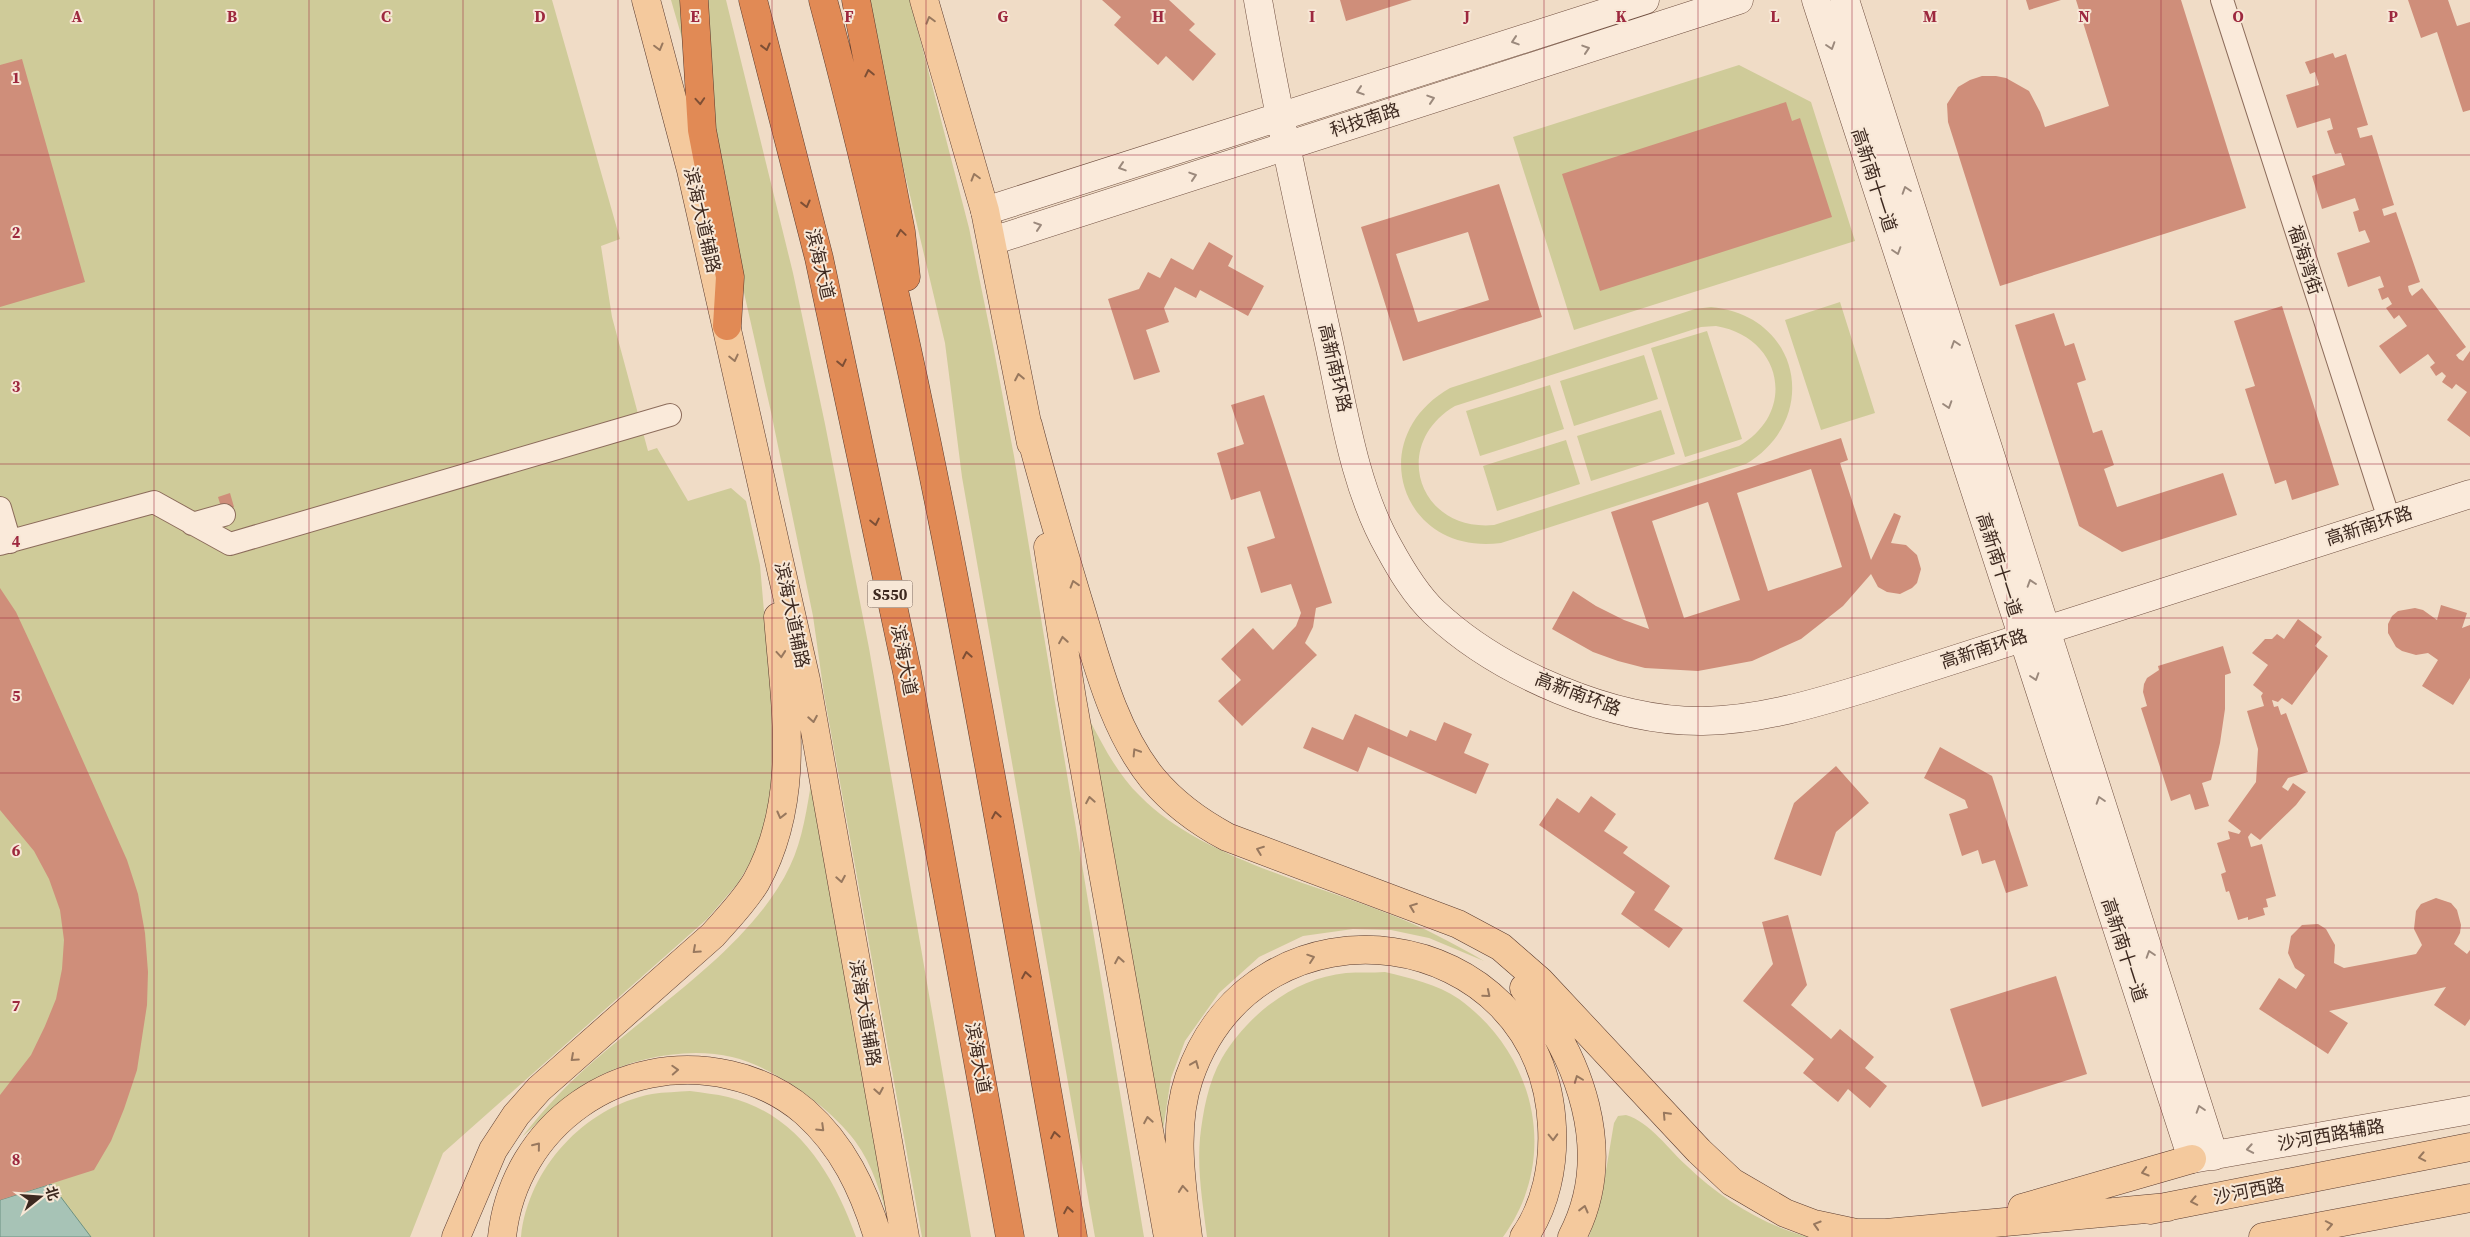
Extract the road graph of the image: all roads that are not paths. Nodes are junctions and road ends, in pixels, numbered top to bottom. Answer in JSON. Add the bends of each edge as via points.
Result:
{"nodes":[{"id":1,"x":646,"y":0,"type":"edge"},
{"id":2,"x":694,"y":0,"type":"edge"},
{"id":3,"x":753,"y":0,"type":"edge"},
{"id":4,"x":823,"y":0,"type":"edge"},
{"id":5,"x":856,"y":0,"type":"edge"},
{"id":6,"x":924,"y":0,"type":"edge"},
{"id":7,"x":1258,"y":0,"type":"edge"},
{"id":8,"x":1645,"y":0,"type":"edge"},
{"id":9,"x":1739,"y":0,"type":"edge"},
{"id":10,"x":1816,"y":0,"type":"edge"},
{"id":11,"x":1845,"y":0,"type":"edge"},
{"id":12,"x":2222,"y":0,"type":"edge"},
{"id":13,"x":1279,"y":117,"type":"junction"},
{"id":14,"x":1286,"y":146,"type":"junction"},
{"id":15,"x":985,"y":211,"type":"junction"},
{"id":16,"x":992,"y":241,"type":"junction"},
{"id":17,"x":727,"y":326,"type":"junction"},
{"id":18,"x":916,"y":386,"type":"junction"},
{"id":19,"x":670,"y":415,"type":"dead end"},
{"id":20,"x":1028,"y":425,"type":"junction"},
{"id":21,"x":764,"y":483,"type":"junction"},
{"id":22,"x":2470,"y":494,"type":"edge"},
{"id":23,"x":0,"y":508,"type":"edge"},
{"id":24,"x":224,"y":516,"type":"dead end"},
{"id":25,"x":2389,"y":519,"type":"junction"},
{"id":26,"x":192,"y":524,"type":"junction"},
{"id":27,"x":5,"y":543,"type":"edge"},
{"id":28,"x":2034,"y":633,"type":"junction"},
{"id":29,"x":1556,"y":1012,"type":"junction"},
{"id":30,"x":2470,"y":1110,"type":"edge"},
{"id":31,"x":2470,"y":1147,"type":"edge"},
{"id":32,"x":2203,"y":1157,"type":"junction"},
{"id":33,"x":478,"y":1188,"type":"junction"},
{"id":34,"x":2470,"y":1198,"type":"edge"},
{"id":35,"x":2168,"y":1207,"type":"junction"},
{"id":36,"x":1918,"y":1231,"type":"junction"},
{"id":37,"x":456,"y":1237,"type":"edge"},
{"id":38,"x":470,"y":1237,"type":"edge"},
{"id":39,"x":502,"y":1237,"type":"edge"},
{"id":40,"x":878,"y":1237,"type":"edge"},
{"id":41,"x":905,"y":1237,"type":"edge"},
{"id":42,"x":1010,"y":1237,"type":"edge"},
{"id":43,"x":1073,"y":1237,"type":"edge"},
{"id":44,"x":1168,"y":1237,"type":"edge"},
{"id":45,"x":1188,"y":1237,"type":"edge"},
{"id":46,"x":1524,"y":1237,"type":"edge"},
{"id":47,"x":1572,"y":1237,"type":"edge"},
{"id":48,"x":2028,"y":1237,"type":"edge"},
{"id":49,"x":2264,"y":1237,"type":"edge"}],
"edges":[{"from":1,"to":17,"type":"main road","name":"滨海大道辅路","one_way":true,"via":[[691,170]]},
{"from":2,"to":17,"type":"highway","one_way":true,"via":[[702,130],[730,277]]},
{"from":3,"to":42,"type":"highway","name":"滨海大道","number":"S550","one_way":true,"via":[[819,258],[903,653]]},
{"from":4,"to":18,"type":"highway"},
{"from":18,"to":5,"type":"highway","one_way":true,"via":[[901,232]]},
{"from":15,"to":6,"type":"main road","one_way":true},
{"from":7,"to":13,"type":"street","name":"高新南环路"},
{"from":8,"to":13,"type":"street","name":"科技南路","one_way":true},
{"from":14,"to":9,"type":"street","name":"科技南路","one_way":true},
{"from":10,"to":28,"type":"street","name":"高新南十一道","one_way":true},
{"from":28,"to":11,"type":"street","name":"高新南十一道","one_way":true},
{"from":12,"to":25,"type":"street","name":"福海湾街"},
{"from":13,"to":14,"type":"street","name":"高新南环路"},
{"from":13,"to":15,"type":"street","name":"科技南路","one_way":true},
{"from":16,"to":14,"type":"street","name":"科技南路","one_way":true},
{"from":14,"to":28,"type":"street","name":"高新南环路","via":[[1344,411],[1372,511],[1387,546],[1416,592],[1463,636],[1519,670],[1610,709],[1660,719],[1703,721],[1743,718],[1830,699]]},
{"from":15,"to":16,"type":"main road"},
{"from":20,"to":16,"type":"main road","one_way":true},
{"from":17,"to":21,"type":"main road","name":"滨海大道辅路","one_way":true},
{"from":43,"to":18,"type":"highway","one_way":true},
{"from":19,"to":26,"type":"street","via":[[230,544]]},
{"from":29,"to":20,"type":"main road","one_way":true,"via":[[1520,962],[1501,947],[1458,924],[1227,837],[1198,821],[1153,778],[1133,749],[1103,680]]},
{"from":44,"to":20,"type":"main road","one_way":true,"via":[[1072,700]]},
{"from":21,"to":33,"type":"main road","one_way":true,"via":[[788,751],[781,817],[768,856],[736,910],[713,935],[539,1089],[516,1115],[493,1150]]},
{"from":21,"to":41,"type":"main road","name":"滨海大道辅路","one_way":true,"via":[[806,680]]},
{"from":22,"to":25,"type":"street","name":"高新南环路"},
{"from":23,"to":27,"type":"street"},
{"from":24,"to":26,"type":"street"},
{"from":25,"to":28,"type":"street","name":"高新南环路"},
{"from":26,"to":27,"type":"street","via":[[154,502]]},
{"from":28,"to":32,"type":"street","name":"高新南十一道"},
{"from":36,"to":29,"type":"main road","one_way":true,"via":[[1856,1233],[1834,1230],[1785,1213],[1732,1182]]},
{"from":47,"to":29,"type":"main road","one_way":true,"via":[[1581,1220],[1591,1179],[1592,1136],[1583,1092]]},
{"from":30,"to":32,"type":"street","name":"沙河西路辅路","one_way":true},
{"from":31,"to":35,"type":"main road","name":"沙河西路","one_way":true},
{"from":32,"to":36,"type":"main road","one_way":true,"via":[[2039,1204]]},
{"from":33,"to":37,"type":"main road"},
{"from":33,"to":38,"type":"main road"},
{"from":49,"to":34,"type":"main road","one_way":true},
{"from":35,"to":36,"type":"main road"},
{"from":35,"to":48,"type":"main road","name":"沙河西路"},
{"from":39,"to":40,"type":"main road","one_way":true,"via":[[513,1188],[528,1157],[555,1124],[579,1104],[610,1086],[638,1076],[673,1070],[710,1071],[746,1079],[777,1092],[803,1110],[828,1134],[848,1161]]},
{"from":45,"to":46,"type":"main road","one_way":true,"via":[[1182,1173],[1182,1110],[1200,1051],[1214,1027],[1263,980],[1292,964],[1348,949],[1385,949],[1447,967],[1474,983],[1499,1004],[1519,1028],[1546,1085],[1552,1113],[1553,1146],[1540,1207]]}]}
